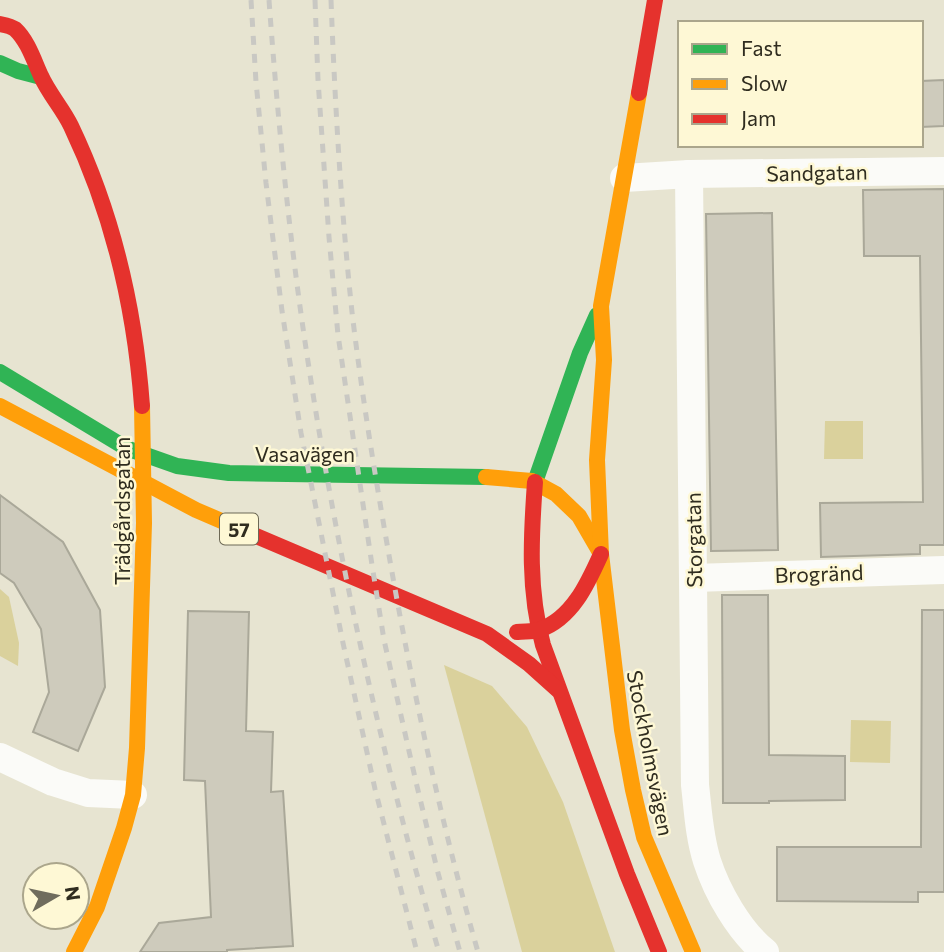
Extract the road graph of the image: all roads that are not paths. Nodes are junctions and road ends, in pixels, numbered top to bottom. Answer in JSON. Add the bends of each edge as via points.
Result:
{"nodes":[{"id":1,"x":655,"y":0,"type":"edge"},
{"id":2,"x":0,"y":24,"type":"edge"},
{"id":3,"x":0,"y":63,"type":"edge"},
{"id":4,"x":41,"y":77,"type":"junction"},
{"id":5,"x":944,"y":171,"type":"edge"},
{"id":6,"x":689,"y":174,"type":"junction"},
{"id":7,"x":624,"y":178,"type":"junction"},
{"id":8,"x":601,"y":306,"type":"junction"},
{"id":9,"x":0,"y":372,"type":"edge"},
{"id":10,"x":0,"y":406,"type":"edge"},
{"id":11,"x":535,"y":482,"type":"junction"},
{"id":12,"x":601,"y":554,"type":"junction"},
{"id":13,"x":944,"y":569,"type":"edge"},
{"id":14,"x":694,"y":578,"type":"junction"},
{"id":15,"x":538,"y":630,"type":"junction"},
{"id":16,"x":487,"y":634,"type":"junction"},
{"id":17,"x":558,"y":690,"type":"junction"},
{"id":18,"x":0,"y":757,"type":"edge"},
{"id":19,"x":133,"y":795,"type":"junction"},
{"id":20,"x":74,"y":952,"type":"edge"},
{"id":21,"x":659,"y":952,"type":"edge"},
{"id":22,"x":692,"y":952,"type":"edge"},
{"id":23,"x":765,"y":952,"type":"edge"}],
"edges":[{"from":1,"to":7,"type":"main road"},
{"from":2,"to":4,"type":"main road","name":"Trädgårdsgatan","via":[[14,28],[32,53]]},
{"from":3,"to":4,"type":"main road"},
{"from":4,"to":19,"type":"main road","name":"Trädgårdsgatan","via":[[70,123],[92,172],[126,288],[139,363],[144,523]]},
{"from":5,"to":6,"type":"street","name":"Sandgatan"},
{"from":6,"to":7,"type":"street"},
{"from":6,"to":14,"type":"street","name":"Storgatan"},
{"from":7,"to":8,"type":"main road"},
{"from":8,"to":11,"type":"main road"},
{"from":8,"to":12,"type":"main road","via":[[604,360],[597,460]]},
{"from":9,"to":11,"type":"main road","name":"Vasavägen","via":[[125,448],[177,466],[229,473],[472,476]]},
{"from":10,"to":16,"type":"main road","number":"57","via":[[196,510]]},
{"from":11,"to":12,"type":"main road","name":"Vasavägen","via":[[557,494],[578,514]]},
{"from":11,"to":15,"type":"main road","via":[[531,551]]},
{"from":12,"to":15,"type":"main road","via":[[578,600],[562,617]]},
{"from":12,"to":22,"type":"main road","name":"Stockholmsvägen","via":[[633,790],[654,866]]},
{"from":13,"to":14,"type":"street","name":"Brogränd"},
{"from":14,"to":23,"type":"street","name":"Storgatan","via":[[695,785],[706,860],[734,916]]},
{"from":15,"to":16,"type":"main road","number":"57"},
{"from":15,"to":17,"type":"main road","number":"57"},
{"from":16,"to":17,"type":"main road","number":"57"},
{"from":17,"to":21,"type":"main road","number":"57"},
{"from":18,"to":19,"type":"street","via":[[88,793]]},
{"from":19,"to":20,"type":"main road","name":"Trädgårdsgatan","via":[[97,907]]}]}
